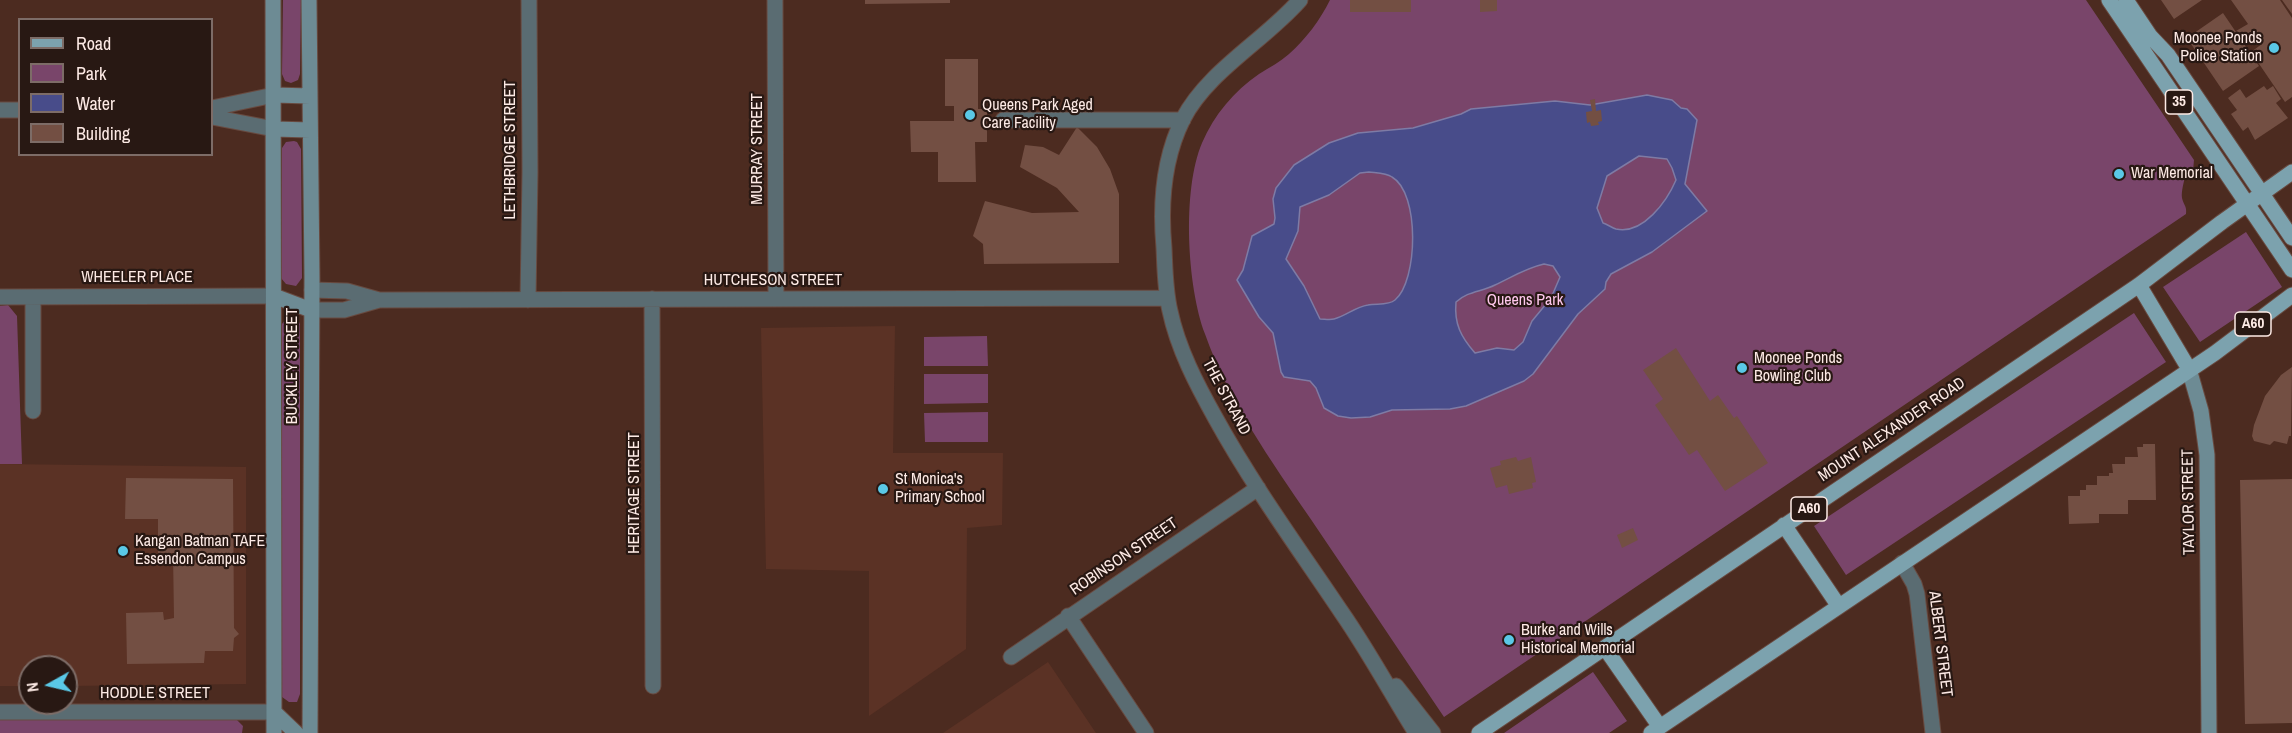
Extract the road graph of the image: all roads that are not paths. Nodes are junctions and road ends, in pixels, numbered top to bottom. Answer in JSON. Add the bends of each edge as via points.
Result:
{"nodes":[{"id":1,"x":273,"y":0,"type":"edge"},
{"id":2,"x":309,"y":0,"type":"edge"},
{"id":3,"x":529,"y":0,"type":"edge"},
{"id":4,"x":775,"y":0,"type":"edge"},
{"id":5,"x":1300,"y":0,"type":"edge"},
{"id":6,"x":2109,"y":0,"type":"edge"},
{"id":7,"x":2126,"y":0,"type":"edge"},
{"id":8,"x":274,"y":95,"type":"junction"},
{"id":9,"x":310,"y":96,"type":"junction"},
{"id":10,"x":213,"y":108,"type":"edge"},
{"id":11,"x":0,"y":110,"type":"edge"},
{"id":12,"x":18,"y":111,"type":"edge"},
{"id":13,"x":213,"y":117,"type":"edge"},
{"id":14,"x":1003,"y":120,"type":"dead end"},
{"id":15,"x":1183,"y":120,"type":"junction"},
{"id":16,"x":274,"y":129,"type":"junction"},
{"id":17,"x":310,"y":130,"type":"junction"},
{"id":18,"x":2292,"y":172,"type":"edge"},
{"id":19,"x":2263,"y":193,"type":"junction"},
{"id":20,"x":2248,"y":204,"type":"junction"},
{"id":21,"x":2292,"y":238,"type":"edge"},
{"id":22,"x":2292,"y":270,"type":"edge"},
{"id":23,"x":2139,"y":285,"type":"junction"},
{"id":24,"x":312,"y":290,"type":"junction"},
{"id":25,"x":274,"y":296,"type":"junction"},
{"id":26,"x":2292,"y":296,"type":"edge"},
{"id":27,"x":0,"y":297,"type":"edge"},
{"id":28,"x":33,"y":297,"type":"junction"},
{"id":29,"x":1167,"y":298,"type":"junction"},
{"id":30,"x":652,"y":299,"type":"junction"},
{"id":31,"x":776,"y":299,"type":"junction"},
{"id":32,"x":380,"y":300,"type":"junction"},
{"id":33,"x":528,"y":300,"type":"junction"},
{"id":34,"x":311,"y":309,"type":"junction"},
{"id":35,"x":2189,"y":369,"type":"junction"},
{"id":36,"x":33,"y":411,"type":"dead end"},
{"id":37,"x":1258,"y":488,"type":"junction"},
{"id":38,"x":1784,"y":525,"type":"junction"},
{"id":39,"x":1902,"y":563,"type":"junction"},
{"id":40,"x":1838,"y":605,"type":"junction"},
{"id":41,"x":1068,"y":616,"type":"junction"},
{"id":42,"x":1605,"y":648,"type":"junction"},
{"id":43,"x":1371,"y":656,"type":"junction"},
{"id":44,"x":1011,"y":657,"type":"dead end"},
{"id":45,"x":653,"y":686,"type":"dead end"},
{"id":46,"x":0,"y":712,"type":"edge"},
{"id":47,"x":274,"y":712,"type":"junction"},
{"id":48,"x":1655,"y":730,"type":"edge"},
{"id":49,"x":274,"y":733,"type":"edge"},
{"id":50,"x":296,"y":733,"type":"edge"},
{"id":51,"x":310,"y":733,"type":"edge"},
{"id":52,"x":1146,"y":733,"type":"edge"},
{"id":53,"x":1416,"y":733,"type":"edge"},
{"id":54,"x":1433,"y":733,"type":"edge"},
{"id":55,"x":1479,"y":733,"type":"edge"},
{"id":56,"x":1933,"y":733,"type":"edge"},
{"id":57,"x":2210,"y":733,"type":"edge"}],
"edges":[{"from":1,"to":8,"type":"main road","name":"BUCKLEY STREET"},
{"from":2,"to":9,"type":"main road","name":"BUCKLEY STREET"},
{"from":3,"to":33,"type":"street","name":"LETHBRIDGE STREET"},
{"from":4,"to":31,"type":"street","name":"MURRAY STREET"},
{"from":5,"to":15,"type":"street","name":"THE STRAND","via":[[1214,79]]},
{"from":6,"to":20,"type":"main road","number":"35"},
{"from":7,"to":19,"type":"main road","via":[[2150,36],[2169,55]]},
{"from":8,"to":9,"type":"main road"},
{"from":8,"to":10,"type":"street"},
{"from":8,"to":16,"type":"main road","name":"BUCKLEY STREET"},
{"from":9,"to":17,"type":"main road","name":"BUCKLEY STREET"},
{"from":11,"to":12,"type":"street"},
{"from":13,"to":16,"type":"street"},
{"from":14,"to":15,"type":"street"},
{"from":15,"to":29,"type":"street","name":"THE STRAND","via":[[1169,151],[1165,173],[1162,228]]},
{"from":16,"to":17,"type":"main road"},
{"from":16,"to":25,"type":"main road","name":"BUCKLEY STREET"},
{"from":17,"to":24,"type":"main road","name":"BUCKLEY STREET"},
{"from":18,"to":19,"type":"main road","name":"MOUNT ALEXANDER ROAD","number":"A60"},
{"from":19,"to":20,"type":"main road","name":"MOUNT ALEXANDER ROAD","number":"A60"},
{"from":19,"to":21,"type":"main road"},
{"from":20,"to":22,"type":"main road","number":"35"},
{"from":20,"to":23,"type":"main road","name":"MOUNT ALEXANDER ROAD","number":"A60"},
{"from":23,"to":35,"type":"main road","name":"TAYLOR STREET"},
{"from":23,"to":38,"type":"main road","name":"MOUNT ALEXANDER ROAD","number":"A60"},
{"from":24,"to":25,"type":"main road"},
{"from":24,"to":32,"type":"street","name":"HUTCHESON STREET","via":[[347,291]]},
{"from":24,"to":34,"type":"main road","name":"BUCKLEY STREET"},
{"from":25,"to":28,"type":"street","name":"WHEELER PLACE"},
{"from":25,"to":34,"type":"main road"},
{"from":25,"to":47,"type":"main road","name":"BUCKLEY STREET"},
{"from":26,"to":35,"type":"main road","number":"A60"},
{"from":27,"to":28,"type":"street","name":"WHEELER PLACE"},
{"from":28,"to":36,"type":"street"},
{"from":29,"to":31,"type":"street","name":"HUTCHESON STREET"},
{"from":29,"to":37,"type":"street","name":"THE STRAND","via":[[1193,376]]},
{"from":30,"to":31,"type":"street","name":"HUTCHESON STREET"},
{"from":30,"to":33,"type":"street","name":"HUTCHESON STREET"},
{"from":30,"to":45,"type":"street","name":"HERITAGE STREET"},
{"from":32,"to":33,"type":"street","name":"HUTCHESON STREET"},
{"from":32,"to":34,"type":"street","name":"HUTCHESON STREET","via":[[344,310]]},
{"from":34,"to":51,"type":"main road","name":"BUCKLEY STREET"},
{"from":35,"to":39,"type":"main road","number":"A60"},
{"from":35,"to":57,"type":"main road","name":"TAYLOR STREET","via":[[2201,411],[2207,455]]},
{"from":37,"to":41,"type":"street","name":"ROBINSON STREET"},
{"from":37,"to":43,"type":"street","name":"THE STRAND"},
{"from":38,"to":40,"type":"main road"},
{"from":38,"to":42,"type":"main road","name":"MOUNT ALEXANDER ROAD","number":"A60"},
{"from":39,"to":40,"type":"main road","number":"A60"},
{"from":39,"to":56,"type":"street","name":"ALBERT STREET","via":[[1917,594]]},
{"from":40,"to":48,"type":"main road","number":"A60"},
{"from":41,"to":44,"type":"street","name":"ROBINSON STREET"},
{"from":41,"to":52,"type":"street"},
{"from":42,"to":48,"type":"main road"},
{"from":42,"to":55,"type":"main road","name":"MOUNT ALEXANDER ROAD","number":"A60"},
{"from":43,"to":53,"type":"street","name":"THE STRAND"},
{"from":43,"to":54,"type":"street","name":"THE STRAND"},
{"from":46,"to":47,"type":"street","name":"HODDLE STREET"},
{"from":47,"to":49,"type":"main road","name":"BUCKLEY STREET"},
{"from":47,"to":50,"type":"main road"}]}
